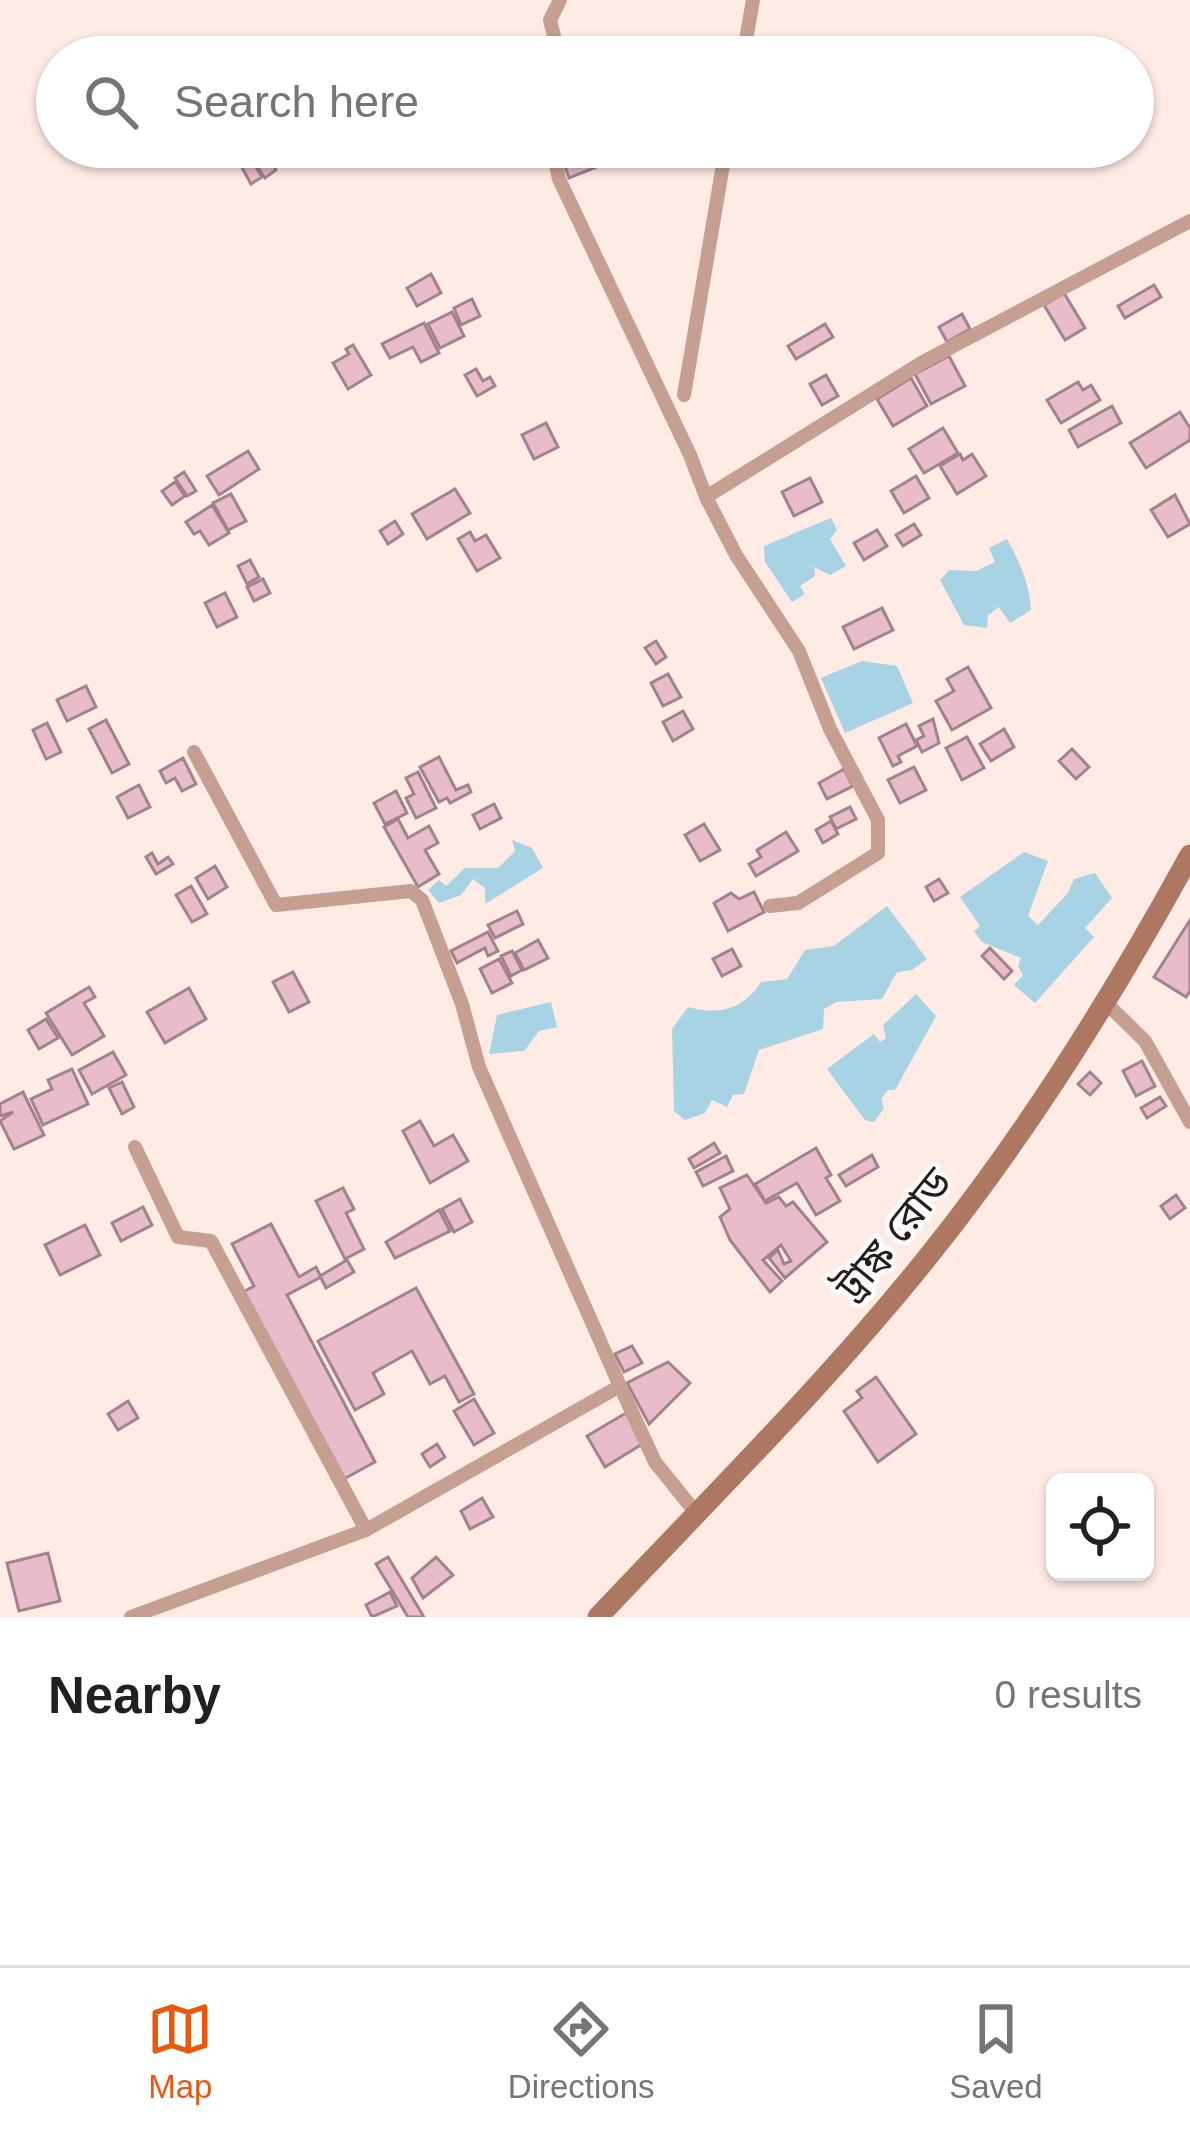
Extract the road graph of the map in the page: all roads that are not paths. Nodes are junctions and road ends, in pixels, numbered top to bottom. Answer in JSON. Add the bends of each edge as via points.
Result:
{"nodes":[{"id":1,"x":560,"y":0,"type":"edge"},
{"id":2,"x":753,"y":0,"type":"edge"},
{"id":3,"x":554,"y":36,"type":"edge"},
{"id":4,"x":747,"y":36,"type":"edge"},
{"id":5,"x":557,"y":168,"type":"edge"},
{"id":6,"x":722,"y":168,"type":"edge"},
{"id":7,"x":1190,"y":221,"type":"edge"},
{"id":8,"x":684,"y":395,"type":"dead end"},
{"id":9,"x":706,"y":497,"type":"junction"},
{"id":10,"x":194,"y":752,"type":"dead end"},
{"id":11,"x":1190,"y":855,"type":"edge"},
{"id":12,"x":770,"y":906,"type":"dead end"},
{"id":13,"x":1104,"y":1001,"type":"junction"},
{"id":14,"x":1190,"y":1122,"type":"edge"},
{"id":15,"x":135,"y":1147,"type":"dead end"},
{"id":16,"x":620,"y":1386,"type":"junction"},
{"id":17,"x":696,"y":1513,"type":"junction"},
{"id":18,"x":366,"y":1530,"type":"junction"},
{"id":19,"x":131,"y":1617,"type":"edge"},
{"id":20,"x":598,"y":1617,"type":"edge"}],
"edges":[{"from":1,"to":3,"type":"street","via":[[550,20]]},
{"from":2,"to":4,"type":"street"},
{"from":5,"to":9,"type":"street"},
{"from":6,"to":8,"type":"street"},
{"from":7,"to":9,"type":"street","via":[[923,362]]},
{"from":9,"to":12,"type":"street","via":[[800,651],[878,820],[878,853],[798,903]]},
{"from":10,"to":16,"type":"street","via":[[276,904],[411,891],[422,900],[479,1067]]},
{"from":11,"to":13,"type":"main road","name":"ট্রাঙ্ক রোড"},
{"from":13,"to":14,"type":"street","via":[[1145,1041]]},
{"from":13,"to":17,"type":"main road","name":"ট্রাঙ্ক রোড","via":[[1031,1120],[931,1253]]},
{"from":15,"to":18,"type":"street","via":[[178,1237],[211,1241]]},
{"from":16,"to":17,"type":"street","via":[[655,1462]]},
{"from":16,"to":18,"type":"street"},
{"from":17,"to":20,"type":"main road","name":"ট্রাঙ্ক রোড"},
{"from":18,"to":19,"type":"street"}]}
